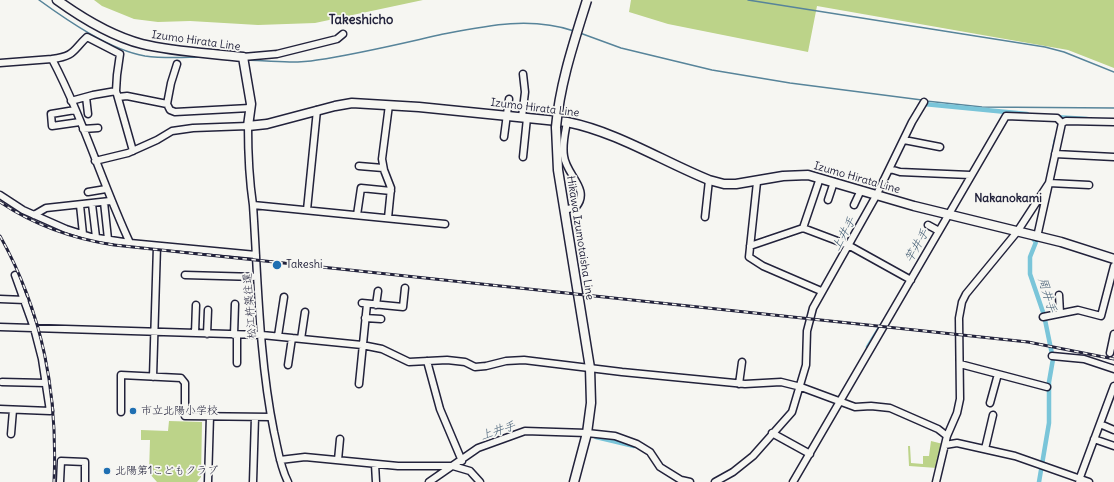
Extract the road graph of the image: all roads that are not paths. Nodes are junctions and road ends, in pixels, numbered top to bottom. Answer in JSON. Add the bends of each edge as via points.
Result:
{"nodes":[{"id":1,"x":57,"y":0,"type":"edge"},
{"id":2,"x":587,"y":0,"type":"edge"},
{"id":3,"x":342,"y":34,"type":"dead end"},
{"id":4,"x":52,"y":59,"type":"junction"},
{"id":5,"x":243,"y":59,"type":"junction"},
{"id":6,"x":0,"y":63,"type":"edge"},
{"id":7,"x":177,"y":64,"type":"dead end"},
{"id":8,"x":523,"y":74,"type":"dead end"},
{"id":9,"x":117,"y":94,"type":"junction"},
{"id":10,"x":86,"y":97,"type":"junction"},
{"id":11,"x":509,"y":99,"type":"dead end"},
{"id":12,"x":71,"y":101,"type":"junction"},
{"id":13,"x":924,"y":102,"type":"dead end"},
{"id":14,"x":167,"y":104,"type":"junction"},
{"id":15,"x":389,"y":105,"type":"junction"},
{"id":16,"x":250,"y":108,"type":"junction"},
{"id":17,"x":75,"y":110,"type":"junction"},
{"id":18,"x":318,"y":110,"type":"junction"},
{"id":19,"x":88,"y":114,"type":"dead end"},
{"id":20,"x":506,"y":116,"type":"junction"},
{"id":21,"x":525,"y":117,"type":"junction"},
{"id":22,"x":80,"y":122,"type":"junction"},
{"id":23,"x":567,"y":122,"type":"junction"},
{"id":24,"x":1114,"y":122,"type":"edge"},
{"id":25,"x":1062,"y":124,"type":"junction"},
{"id":26,"x":248,"y":126,"type":"junction"},
{"id":27,"x":98,"y":128,"type":"dead end"},
{"id":28,"x":83,"y":129,"type":"junction"},
{"id":29,"x":504,"y":138,"type":"dead end"},
{"id":30,"x":904,"y":140,"type":"junction"},
{"id":31,"x":940,"y":147,"type":"dead end"},
{"id":32,"x":133,"y":151,"type":"junction"},
{"id":33,"x":1055,"y":154,"type":"junction"},
{"id":34,"x":523,"y":157,"type":"dead end"},
{"id":35,"x":1114,"y":157,"type":"edge"},
{"id":36,"x":95,"y":160,"type":"junction"},
{"id":37,"x":360,"y":166,"type":"dead end"},
{"id":38,"x":383,"y":168,"type":"junction"},
{"id":39,"x":890,"y":169,"type":"junction"},
{"id":40,"x":970,"y":175,"type":"junction"},
{"id":41,"x":820,"y":178,"type":"junction"},
{"id":42,"x":709,"y":180,"type":"junction"},
{"id":43,"x":757,"y":182,"type":"junction"},
{"id":44,"x":834,"y":182,"type":"junction"},
{"id":45,"x":1049,"y":183,"type":"junction"},
{"id":46,"x":1089,"y":185,"type":"dead end"},
{"id":47,"x":106,"y":189,"type":"junction"},
{"id":48,"x":861,"y":190,"type":"junction"},
{"id":49,"x":391,"y":191,"type":"junction"},
{"id":50,"x":88,"y":192,"type":"dead end"},
{"id":51,"x":0,"y":195,"type":"edge"},
{"id":52,"x":876,"y":196,"type":"junction"},
{"id":53,"x":828,"y":200,"type":"dead end"},
{"id":54,"x":107,"y":202,"type":"junction"},
{"id":55,"x":92,"y":204,"type":"junction"},
{"id":56,"x":80,"y":205,"type":"junction"},
{"id":57,"x":253,"y":205,"type":"junction"},
{"id":58,"x":854,"y":205,"type":"dead end"},
{"id":59,"x":307,"y":210,"type":"junction"},
{"id":60,"x":564,"y":210,"type":"junction"},
{"id":61,"x":949,"y":213,"type":"junction"},
{"id":62,"x":34,"y":215,"type":"junction"},
{"id":63,"x":357,"y":215,"type":"junction"},
{"id":64,"x":705,"y":217,"type":"dead end"},
{"id":65,"x":388,"y":218,"type":"junction"},
{"id":66,"x":445,"y":224,"type":"dead end"},
{"id":67,"x":928,"y":225,"type":"dead end"},
{"id":68,"x":803,"y":228,"type":"junction"},
{"id":69,"x":939,"y":231,"type":"junction"},
{"id":70,"x":1017,"y":232,"type":"junction"},
{"id":71,"x":83,"y":234,"type":"junction"},
{"id":72,"x":96,"y":237,"type":"junction"},
{"id":73,"x":1037,"y":237,"type":"junction"},
{"id":74,"x":108,"y":239,"type":"junction"},
{"id":75,"x":130,"y":243,"type":"junction"},
{"id":76,"x":848,"y":245,"type":"junction"},
{"id":77,"x":157,"y":246,"type":"junction"},
{"id":78,"x":750,"y":246,"type":"junction"},
{"id":79,"x":256,"y":255,"type":"junction"},
{"id":80,"x":1114,"y":259,"type":"edge"},
{"id":81,"x":1114,"y":266,"type":"edge"},
{"id":82,"x":15,"y":274,"type":"dead end"},
{"id":83,"x":185,"y":275,"type":"dead end"},
{"id":84,"x":257,"y":276,"type":"junction"},
{"id":85,"x":911,"y":280,"type":"junction"},
{"id":86,"x":405,"y":288,"type":"dead end"},
{"id":87,"x":378,"y":291,"type":"dead end"},
{"id":88,"x":821,"y":291,"type":"junction"},
{"id":89,"x":1059,"y":295,"type":"dead end"},
{"id":90,"x":284,"y":297,"type":"dead end"},
{"id":91,"x":0,"y":299,"type":"edge"},
{"id":92,"x":25,"y":300,"type":"junction"},
{"id":93,"x":235,"y":304,"type":"dead end"},
{"id":94,"x":196,"y":305,"type":"dead end"},
{"id":95,"x":376,"y":305,"type":"junction"},
{"id":96,"x":208,"y":310,"type":"dead end"},
{"id":97,"x":305,"y":312,"type":"dead end"},
{"id":98,"x":1060,"y":313,"type":"junction"},
{"id":99,"x":1043,"y":317,"type":"dead end"},
{"id":100,"x":365,"y":318,"type":"junction"},
{"id":101,"x":381,"y":319,"type":"dead end"},
{"id":102,"x":0,"y":327,"type":"edge"},
{"id":103,"x":34,"y":328,"type":"junction"},
{"id":104,"x":155,"y":332,"type":"junction"},
{"id":105,"x":195,"y":334,"type":"junction"},
{"id":106,"x":207,"y":334,"type":"junction"},
{"id":107,"x":262,"y":334,"type":"junction"},
{"id":108,"x":1114,"y":334,"type":"edge"},
{"id":109,"x":235,"y":335,"type":"junction"},
{"id":110,"x":278,"y":336,"type":"junction"},
{"id":111,"x":292,"y":338,"type":"junction"},
{"id":112,"x":301,"y":339,"type":"junction"},
{"id":113,"x":362,"y":345,"type":"junction"},
{"id":114,"x":1110,"y":353,"type":"dead end"},
{"id":115,"x":1052,"y":356,"type":"dead end"},
{"id":116,"x":427,"y":361,"type":"junction"},
{"id":117,"x":742,"y":362,"type":"dead end"},
{"id":118,"x":237,"y":363,"type":"dead end"},
{"id":119,"x":288,"y":364,"type":"dead end"},
{"id":120,"x":960,"y":364,"type":"junction"},
{"id":121,"x":590,"y":368,"type":"junction"},
{"id":122,"x":1114,"y":369,"type":"edge"},
{"id":123,"x":998,"y":374,"type":"junction"},
{"id":124,"x":153,"y":377,"type":"junction"},
{"id":125,"x":2,"y":382,"type":"dead end"},
{"id":126,"x":45,"y":383,"type":"junction"},
{"id":127,"x":359,"y":384,"type":"dead end"},
{"id":128,"x":739,"y":384,"type":"junction"},
{"id":129,"x":1114,"y":386,"type":"edge"},
{"id":130,"x":801,"y":387,"type":"junction"},
{"id":131,"x":1047,"y":387,"type":"dead end"},
{"id":132,"x":1112,"y":398,"type":"edge"},
{"id":133,"x":840,"y":402,"type":"junction"},
{"id":134,"x":990,"y":403,"type":"dead end"},
{"id":135,"x":0,"y":409,"type":"edge"},
{"id":136,"x":13,"y":410,"type":"junction"},
{"id":137,"x":121,"y":412,"type":"dead end"},
{"id":138,"x":993,"y":415,"type":"dead end"},
{"id":139,"x":210,"y":416,"type":"junction"},
{"id":140,"x":255,"y":417,"type":"junction"},
{"id":141,"x":271,"y":417,"type":"junction"},
{"id":142,"x":1100,"y":424,"type":"junction"},
{"id":143,"x":1114,"y":430,"type":"edge"},
{"id":144,"x":587,"y":433,"type":"junction"},
{"id":145,"x":772,"y":433,"type":"junction"},
{"id":146,"x":11,"y":434,"type":"dead end"},
{"id":147,"x":947,"y":436,"type":"junction"},
{"id":148,"x":340,"y":439,"type":"dead end"},
{"id":149,"x":1094,"y":439,"type":"junction"},
{"id":150,"x":945,"y":445,"type":"junction"},
{"id":151,"x":1114,"y":446,"type":"edge"},
{"id":152,"x":985,"y":449,"type":"junction"},
{"id":153,"x":810,"y":454,"type":"junction"},
{"id":154,"x":280,"y":460,"type":"junction"},
{"id":155,"x":338,"y":460,"type":"junction"},
{"id":156,"x":462,"y":461,"type":"junction"},
{"id":157,"x":375,"y":464,"type":"junction"},
{"id":158,"x":453,"y":466,"type":"junction"},
{"id":159,"x":726,"y":479,"type":"edge"},
{"id":160,"x":1079,"y":480,"type":"edge"},
{"id":161,"x":60,"y":482,"type":"edge"},
{"id":162,"x":85,"y":482,"type":"edge"},
{"id":163,"x":208,"y":482,"type":"edge"},
{"id":164,"x":253,"y":482,"type":"edge"},
{"id":165,"x":288,"y":482,"type":"edge"},
{"id":166,"x":376,"y":482,"type":"edge"},
{"id":167,"x":429,"y":482,"type":"edge"},
{"id":168,"x":480,"y":482,"type":"edge"},
{"id":169,"x":574,"y":482,"type":"edge"},
{"id":170,"x":690,"y":482,"type":"edge"},
{"id":171,"x":715,"y":482,"type":"edge"},
{"id":172,"x":793,"y":482,"type":"edge"},
{"id":173,"x":936,"y":482,"type":"edge"},
{"id":174,"x":1089,"y":482,"type":"edge"}],
"edges":[{"from":1,"to":5,"type":"main road","name":"Izumo Hirata Line","via":[[85,19],[133,41]]},
{"from":2,"to":60,"type":"main road","name":"Hikawa Izumotaisha Line","bridge":true,"via":[[564,72],[558,108],[558,170]]},
{"from":3,"to":5,"type":"street","via":[[337,39],[277,54]]},
{"from":4,"to":6,"type":"street"},
{"from":4,"to":9,"type":"street","via":[[72,54],[87,37],[120,54],[116,75]]},
{"from":4,"to":12,"type":"street"},
{"from":5,"to":16,"type":"main road","name":"Izumo Hirata Line"},
{"from":7,"to":14,"type":"street","via":[[170,83]]},
{"from":8,"to":21,"type":"street"},
{"from":9,"to":10,"type":"street"},
{"from":9,"to":14,"type":"street"},
{"from":9,"to":32,"type":"street"},
{"from":10,"to":12,"type":"street"},
{"from":10,"to":19,"type":"street"},
{"from":11,"to":20,"type":"street"},
{"from":12,"to":17,"type":"street"},
{"from":13,"to":30,"type":"street"},
{"from":14,"to":16,"type":"street","via":[[170,110],[175,112]]},
{"from":15,"to":18,"type":"main road","name":"Izumo Hirata Line","via":[[352,103]]},
{"from":15,"to":20,"type":"main road","name":"Izumo Hirata Line"},
{"from":15,"to":38,"type":"street"},
{"from":16,"to":26,"type":"main road","name":"Izumo Hirata Line"},
{"from":17,"to":22,"type":"street"},
{"from":17,"to":22,"type":"street","via":[[51,114],[52,126]]},
{"from":18,"to":26,"type":"main road","name":"Izumo Hirata Line","via":[[267,124]]},
{"from":18,"to":59,"type":"street"},
{"from":20,"to":21,"type":"main road","name":"Izumo Hirata Line"},
{"from":20,"to":29,"type":"street"},
{"from":21,"to":23,"type":"main road","name":"Izumo Hirata Line"},
{"from":21,"to":34,"type":"street"},
{"from":22,"to":28,"type":"street"},
{"from":23,"to":42,"type":"main road","name":"Izumo Hirata Line","via":[[584,125],[617,137]]},
{"from":23,"to":60,"type":"street","via":[[564,156],[566,166],[580,187],[582,198],[576,207]]},
{"from":24,"to":25,"type":"street","via":[[1066,121]]},
{"from":25,"to":33,"type":"street"},
{"from":25,"to":40,"type":"street","via":[[1057,118],[1006,116]]},
{"from":26,"to":32,"type":"street","via":[[172,131]]},
{"from":26,"to":57,"type":"street","name":"松江杵築往還","via":[[247,149]]},
{"from":27,"to":28,"type":"street"},
{"from":28,"to":36,"type":"street"},
{"from":30,"to":31,"type":"street"},
{"from":30,"to":39,"type":"street"},
{"from":32,"to":36,"type":"street"},
{"from":33,"to":35,"type":"street"},
{"from":33,"to":45,"type":"street"},
{"from":36,"to":47,"type":"street"},
{"from":37,"to":38,"type":"street"},
{"from":38,"to":49,"type":"street"},
{"from":39,"to":40,"type":"street","via":[[900,172]]},
{"from":39,"to":52,"type":"street"},
{"from":40,"to":61,"type":"street"},
{"from":41,"to":43,"type":"main road","name":"Izumo Hirata Line","via":[[796,175]]},
{"from":41,"to":44,"type":"main road","name":"Izumo Hirata Line"},
{"from":41,"to":68,"type":"street"},
{"from":42,"to":43,"type":"main road","name":"Izumo Hirata Line","via":[[724,184]]},
{"from":42,"to":64,"type":"street"},
{"from":43,"to":78,"type":"street"},
{"from":44,"to":48,"type":"main road","name":"Izumo Hirata Line"},
{"from":44,"to":53,"type":"street"},
{"from":45,"to":46,"type":"street"},
{"from":45,"to":70,"type":"street"},
{"from":45,"to":73,"type":"street"},
{"from":47,"to":50,"type":"street"},
{"from":47,"to":54,"type":"street"},
{"from":48,"to":52,"type":"main road","name":"Izumo Hirata Line"},
{"from":48,"to":58,"type":"street"},
{"from":49,"to":63,"type":"street","via":[[361,188]]},
{"from":49,"to":65,"type":"street"},
{"from":51,"to":62,"type":"street"},
{"from":52,"to":61,"type":"main road","name":"Izumo Hirata Line"},
{"from":52,"to":76,"type":"street"},
{"from":54,"to":55,"type":"street"},
{"from":54,"to":74,"type":"street"},
{"from":54,"to":75,"type":"street"},
{"from":55,"to":56,"type":"street"},
{"from":55,"to":72,"type":"street"},
{"from":56,"to":62,"type":"street","via":[[46,208]]},
{"from":56,"to":71,"type":"street"},
{"from":57,"to":59,"type":"street"},
{"from":57,"to":79,"type":"street","name":"松江杵築往還"},
{"from":59,"to":63,"type":"street"},
{"from":60,"to":121,"type":"main road","name":"Hikawa Izumotaisha Line"},
{"from":61,"to":69,"type":"street"},
{"from":61,"to":70,"type":"main road","name":"Izumo Hirata Line"},
{"from":62,"to":71,"type":"street"},
{"from":63,"to":65,"type":"street"},
{"from":65,"to":66,"type":"street"},
{"from":67,"to":69,"type":"street"},
{"from":68,"to":76,"type":"street"},
{"from":68,"to":78,"type":"street"},
{"from":69,"to":85,"type":"street"},
{"from":70,"to":73,"type":"main road","name":"Izumo Hirata Line"},
{"from":70,"to":120,"type":"street","via":[[962,302],[959,318]]},
{"from":71,"to":72,"type":"street"},
{"from":72,"to":74,"type":"street"},
{"from":73,"to":80,"type":"main road","name":"Izumo Hirata Line","via":[[1087,249]]},
{"from":74,"to":75,"type":"street"},
{"from":75,"to":77,"type":"street"},
{"from":76,"to":85,"type":"street"},
{"from":76,"to":88,"type":"street"},
{"from":77,"to":79,"type":"street"},
{"from":77,"to":104,"type":"street"},
{"from":78,"to":88,"type":"street","via":[[749,257],[763,266]]},
{"from":79,"to":84,"type":"street","name":"松江杵築往還"},
{"from":81,"to":98,"type":"street","via":[[1102,316],[1078,310]]},
{"from":82,"to":92,"type":"street"},
{"from":83,"to":84,"type":"street"},
{"from":84,"to":107,"type":"street","name":"松江杵築往還"},
{"from":85,"to":133,"type":"street"},
{"from":86,"to":95,"type":"street","via":[[403,307]]},
{"from":87,"to":95,"type":"street"},
{"from":88,"to":130,"type":"street","via":[[809,319],[806,365]]},
{"from":89,"to":98,"type":"street"},
{"from":90,"to":110,"type":"street"},
{"from":91,"to":92,"type":"street"},
{"from":92,"to":103,"type":"street"},
{"from":93,"to":109,"type":"street"},
{"from":94,"to":105,"type":"street"},
{"from":95,"to":100,"type":"street","via":[[365,304]]},
{"from":96,"to":106,"type":"street"},
{"from":97,"to":112,"type":"street"},
{"from":98,"to":99,"type":"street"},
{"from":100,"to":101,"type":"street"},
{"from":100,"to":113,"type":"street"},
{"from":102,"to":103,"type":"street"},
{"from":103,"to":104,"type":"street"},
{"from":103,"to":126,"type":"street"},
{"from":104,"to":105,"type":"street"},
{"from":104,"to":124,"type":"street"},
{"from":105,"to":106,"type":"street"},
{"from":106,"to":109,"type":"street"},
{"from":107,"to":109,"type":"street"},
{"from":107,"to":110,"type":"street"},
{"from":107,"to":141,"type":"street","name":"松江杵築往還"},
{"from":108,"to":114,"type":"street"},
{"from":109,"to":118,"type":"street"},
{"from":110,"to":111,"type":"street"},
{"from":111,"to":112,"type":"street"},
{"from":111,"to":119,"type":"street"},
{"from":112,"to":113,"type":"street"},
{"from":113,"to":116,"type":"street","via":[[382,349],[409,362]]},
{"from":113,"to":127,"type":"street"},
{"from":115,"to":122,"type":"street","via":[[1084,359]]},
{"from":116,"to":121,"type":"street","via":[[447,360],[486,366],[506,360],[524,360]]},
{"from":116,"to":156,"type":"street","via":[[440,409]]},
{"from":117,"to":128,"type":"street"},
{"from":120,"to":123,"type":"street"},
{"from":120,"to":147,"type":"street","via":[[960,399]]},
{"from":121,"to":128,"type":"street"},
{"from":121,"to":144,"type":"main road","name":"Hikawa Izumotaisha Line","via":[[591,403]]},
{"from":123,"to":131,"type":"street"},
{"from":123,"to":134,"type":"street"},
{"from":124,"to":137,"type":"street","via":[[121,375]]},
{"from":124,"to":139,"type":"street","via":[[181,378],[186,383],[184,416]]},
{"from":125,"to":126,"type":"street"},
{"from":126,"to":136,"type":"street","via":[[50,411]]},
{"from":128,"to":130,"type":"street","via":[[781,382]]},
{"from":129,"to":132,"type":"street"},
{"from":130,"to":133,"type":"street"},
{"from":130,"to":145,"type":"street","via":[[792,412]]},
{"from":132,"to":142,"type":"street"},
{"from":133,"to":147,"type":"street","via":[[856,407],[890,408]]},
{"from":133,"to":153,"type":"street"},
{"from":135,"to":136,"type":"street"},
{"from":136,"to":146,"type":"street"},
{"from":138,"to":152,"type":"street"},
{"from":139,"to":140,"type":"street"},
{"from":139,"to":163,"type":"street"},
{"from":140,"to":141,"type":"street"},
{"from":140,"to":164,"type":"street"},
{"from":141,"to":154,"type":"street","name":"松江杵築往還"},
{"from":142,"to":143,"type":"street"},
{"from":142,"to":149,"type":"street"},
{"from":144,"to":156,"type":"street","via":[[516,433],[478,448]]},
{"from":144,"to":169,"type":"main road","name":"Hikawa Izumotaisha Line"},
{"from":144,"to":170,"type":"street","via":[[615,436],[637,444],[650,452],[660,467],[681,480]]},
{"from":145,"to":153,"type":"street"},
{"from":145,"to":159,"type":"street","via":[[753,456]]},
{"from":147,"to":150,"type":"street"},
{"from":148,"to":155,"type":"street"},
{"from":149,"to":151,"type":"street"},
{"from":149,"to":160,"type":"street"},
{"from":150,"to":152,"type":"street","via":[[957,443]]},
{"from":150,"to":173,"type":"street"},
{"from":152,"to":160,"type":"street","via":[[1040,463]]},
{"from":153,"to":172,"type":"street"},
{"from":154,"to":155,"type":"street","via":[[305,457]]},
{"from":154,"to":165,"type":"street","name":"松江杵築往還"},
{"from":155,"to":157,"type":"street"},
{"from":156,"to":158,"type":"street"},
{"from":157,"to":158,"type":"street"},
{"from":157,"to":166,"type":"street"},
{"from":158,"to":167,"type":"street"},
{"from":158,"to":168,"type":"street","via":[[470,471]]},
{"from":159,"to":171,"type":"street"},
{"from":160,"to":174,"type":"street"},
{"from":161,"to":162,"type":"street","via":[[62,462],[85,462]]}]}
